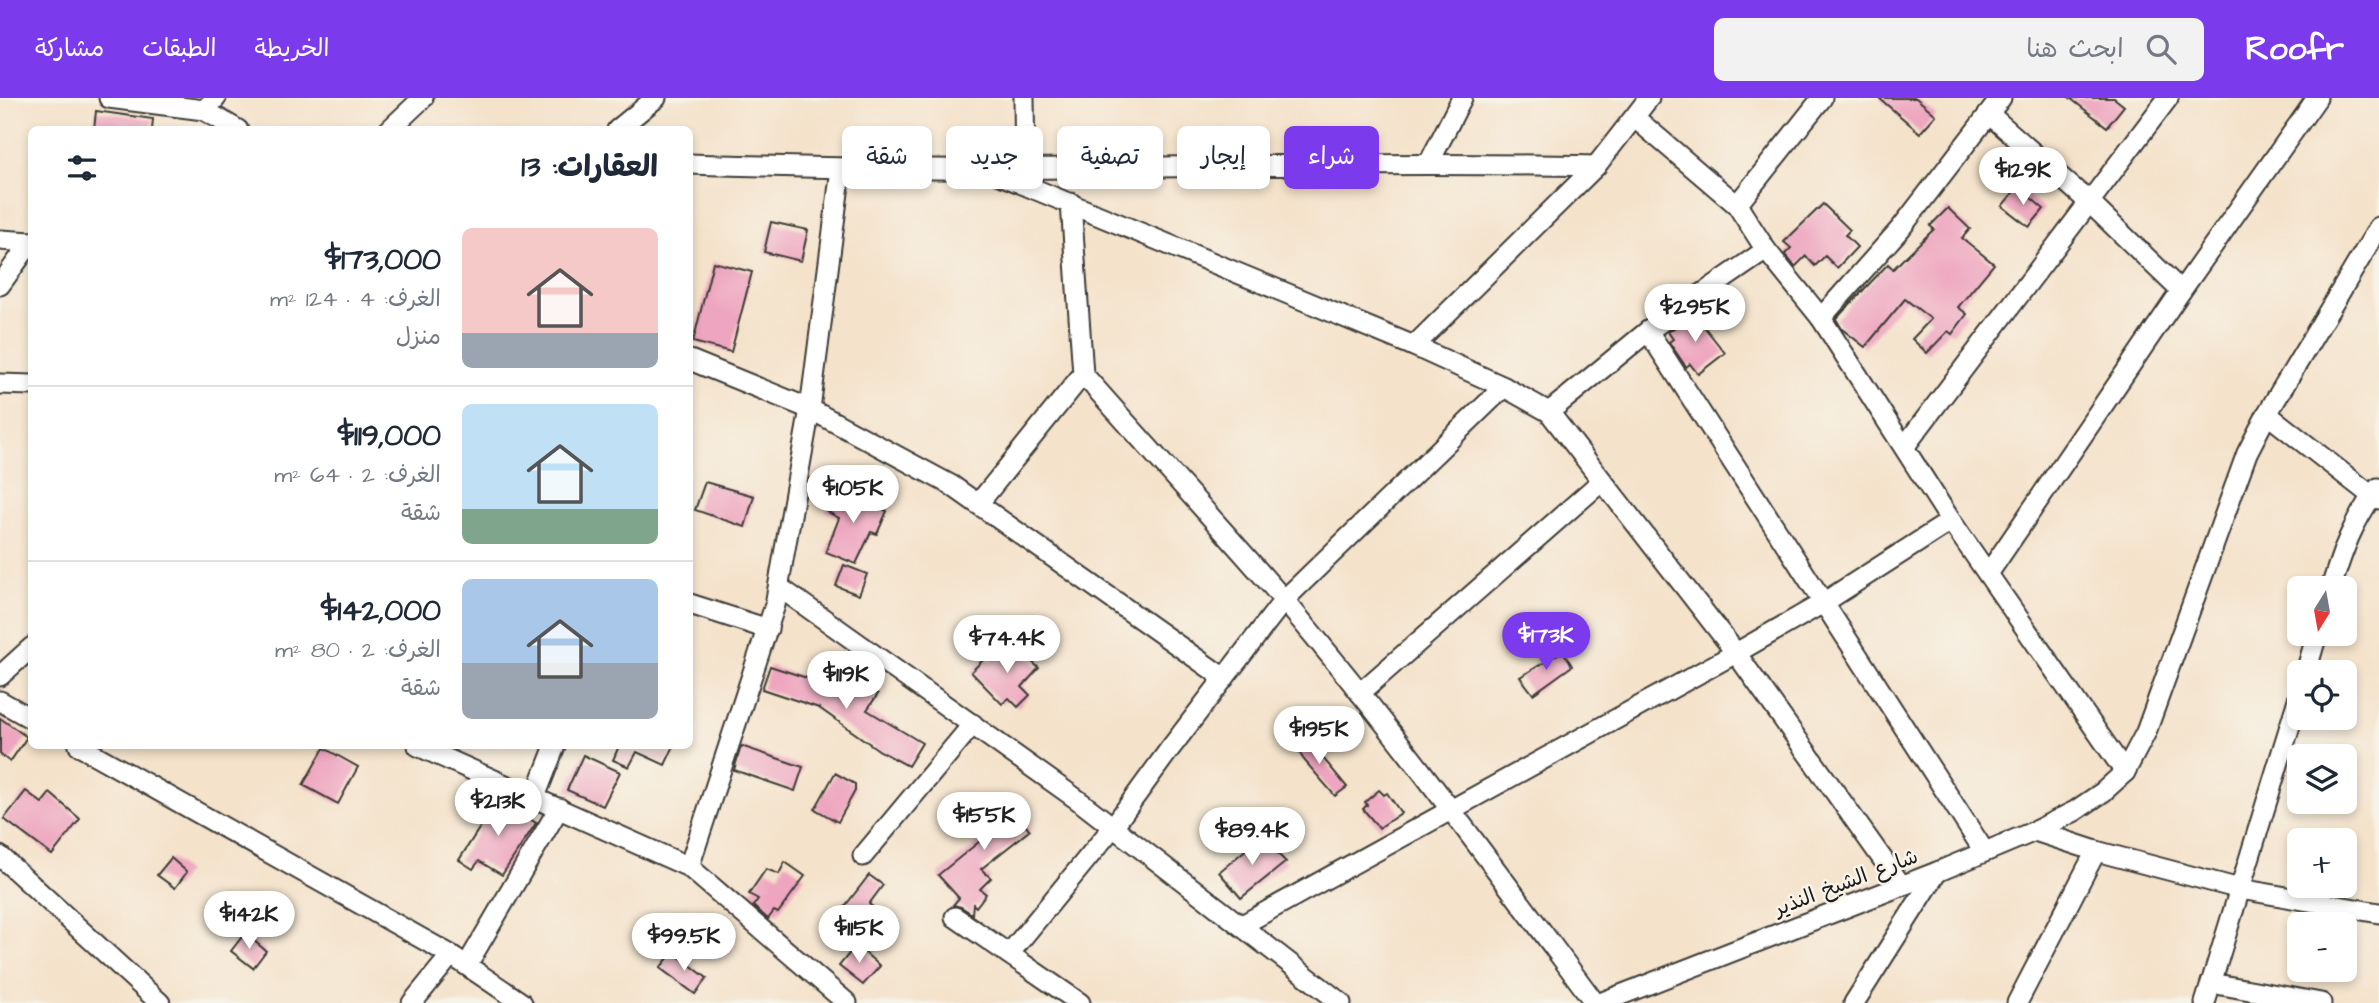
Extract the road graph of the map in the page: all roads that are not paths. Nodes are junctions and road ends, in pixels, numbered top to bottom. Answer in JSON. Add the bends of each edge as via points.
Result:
{"nodes":[{"id":1,"x":109,"y":98,"type":"edge"},
{"id":2,"x":423,"y":98,"type":"edge"},
{"id":3,"x":656,"y":98,"type":"edge"},
{"id":4,"x":1024,"y":98,"type":"edge"},
{"id":5,"x":1462,"y":98,"type":"edge"},
{"id":6,"x":1649,"y":98,"type":"edge"},
{"id":7,"x":1822,"y":98,"type":"edge"},
{"id":8,"x":2001,"y":98,"type":"edge"},
{"id":9,"x":2168,"y":98,"type":"edge"},
{"id":10,"x":2317,"y":98,"type":"edge"},
{"id":11,"x":210,"y":104,"type":"edge"},
{"id":12,"x":1989,"y":114,"type":"junction"},
{"id":13,"x":1635,"y":118,"type":"junction"},
{"id":14,"x":234,"y":126,"type":"edge"},
{"id":15,"x":392,"y":126,"type":"edge"},
{"id":16,"x":622,"y":126,"type":"edge"},
{"id":17,"x":1024,"y":126,"type":"edge"},
{"id":18,"x":1429,"y":163,"type":"junction"},
{"id":19,"x":693,"y":164,"type":"edge"},
{"id":20,"x":1596,"y":166,"type":"junction"},
{"id":21,"x":1043,"y":168,"type":"edge"},
{"id":22,"x":841,"y":169,"type":"junction"},
{"id":23,"x":946,"y":169,"type":"edge"},
{"id":24,"x":1035,"y":189,"type":"edge"},
{"id":25,"x":1070,"y":203,"type":"junction"},
{"id":26,"x":2090,"y":203,"type":"junction"},
{"id":27,"x":1737,"y":205,"type":"junction"},
{"id":28,"x":2379,"y":227,"type":"edge"},
{"id":29,"x":0,"y":240,"type":"edge"},
{"id":30,"x":28,"y":242,"type":"edge"},
{"id":31,"x":28,"y":246,"type":"edge"},
{"id":32,"x":1766,"y":250,"type":"junction"},
{"id":33,"x":0,"y":285,"type":"edge"},
{"id":34,"x":2180,"y":291,"type":"junction"},
{"id":35,"x":1821,"y":318,"type":"junction"},
{"id":36,"x":1648,"y":331,"type":"junction"},
{"id":37,"x":1414,"y":346,"type":"junction"},
{"id":38,"x":693,"y":361,"type":"edge"},
{"id":39,"x":1083,"y":374,"type":"junction"},
{"id":40,"x":0,"y":384,"type":"edge"},
{"id":41,"x":28,"y":385,"type":"edge"},
{"id":42,"x":1504,"y":387,"type":"junction"},
{"id":43,"x":810,"y":409,"type":"junction"},
{"id":44,"x":1549,"y":412,"type":"junction"},
{"id":45,"x":2267,"y":414,"type":"junction"},
{"id":46,"x":1905,"y":446,"type":"junction"},
{"id":47,"x":1602,"y":481,"type":"junction"},
{"id":48,"x":2377,"y":494,"type":"edge"},
{"id":49,"x":978,"y":504,"type":"junction"},
{"id":50,"x":1951,"y":521,"type":"junction"},
{"id":51,"x":1988,"y":574,"type":"junction"},
{"id":52,"x":2335,"y":576,"type":"edge"},
{"id":53,"x":779,"y":587,"type":"junction"},
{"id":54,"x":1284,"y":600,"type":"junction"},
{"id":55,"x":1823,"y":603,"type":"junction"},
{"id":56,"x":693,"y":605,"type":"edge"},
{"id":57,"x":768,"y":629,"type":"junction"},
{"id":58,"x":28,"y":651,"type":"edge"},
{"id":59,"x":1737,"y":653,"type":"junction"},
{"id":60,"x":0,"y":676,"type":"edge"},
{"id":61,"x":1224,"y":678,"type":"junction"},
{"id":62,"x":1360,"y":693,"type":"junction"},
{"id":63,"x":0,"y":701,"type":"edge"},
{"id":64,"x":28,"y":717,"type":"edge"},
{"id":65,"x":974,"y":724,"type":"junction"},
{"id":66,"x":2288,"y":730,"type":"edge"},
{"id":67,"x":84,"y":749,"type":"edge"},
{"id":68,"x":425,"y":749,"type":"edge"},
{"id":69,"x":554,"y":749,"type":"edge"},
{"id":70,"x":2124,"y":772,"type":"junction"},
{"id":71,"x":535,"y":797,"type":"junction"},
{"id":72,"x":559,"y":808,"type":"junction"},
{"id":73,"x":1451,"y":809,"type":"junction"},
{"id":74,"x":1113,"y":827,"type":"junction"},
{"id":75,"x":2035,"y":831,"type":"junction"},
{"id":76,"x":1984,"y":851,"type":"junction"},
{"id":77,"x":2096,"y":851,"type":"junction"},
{"id":78,"x":0,"y":856,"type":"edge"},
{"id":79,"x":863,"y":856,"type":"dead end"},
{"id":80,"x":690,"y":867,"type":"junction"},
{"id":81,"x":1937,"y":872,"type":"junction"},
{"id":82,"x":1901,"y":885,"type":"junction"},
{"id":83,"x":2240,"y":889,"type":"junction"},
{"id":84,"x":2379,"y":913,"type":"edge"},
{"id":85,"x":955,"y":917,"type":"dead end"},
{"id":86,"x":1242,"y":925,"type":"junction"},
{"id":87,"x":1009,"y":954,"type":"junction"},
{"id":88,"x":459,"y":960,"type":"junction"},
{"id":89,"x":2211,"y":983,"type":"junction"},
{"id":90,"x":160,"y":1003,"type":"edge"},
{"id":91,"x":412,"y":1003,"type":"edge"},
{"id":92,"x":522,"y":1003,"type":"edge"},
{"id":93,"x":847,"y":1003,"type":"edge"},
{"id":94,"x":1080,"y":1003,"type":"edge"},
{"id":95,"x":1341,"y":1003,"type":"edge"},
{"id":96,"x":1598,"y":1003,"type":"edge"},
{"id":97,"x":1854,"y":1003,"type":"edge"},
{"id":98,"x":2017,"y":1003,"type":"edge"},
{"id":99,"x":2206,"y":1003,"type":"edge"},
{"id":100,"x":2321,"y":1003,"type":"edge"}],
"edges":[{"from":1,"to":11,"type":"street"},
{"from":2,"to":15,"type":"street"},
{"from":3,"to":16,"type":"street"},
{"from":4,"to":17,"type":"street"},
{"from":5,"to":18,"type":"street"},
{"from":6,"to":13,"type":"street"},
{"from":7,"to":27,"type":"street"},
{"from":8,"to":12,"type":"street"},
{"from":9,"to":26,"type":"street"},
{"from":10,"to":34,"type":"street"},
{"from":11,"to":14,"type":"street"},
{"from":12,"to":26,"type":"street"},
{"from":12,"to":35,"type":"street","via":[[1901,228]]},
{"from":13,"to":20,"type":"street"},
{"from":13,"to":27,"type":"street"},
{"from":18,"to":20,"type":"street"},
{"from":18,"to":21,"type":"street"},
{"from":19,"to":22,"type":"street"},
{"from":20,"to":37,"type":"street"},
{"from":22,"to":23,"type":"street"},
{"from":22,"to":43,"type":"street"},
{"from":24,"to":25,"type":"street"},
{"from":25,"to":37,"type":"street"},
{"from":25,"to":39,"type":"street"},
{"from":26,"to":34,"type":"street"},
{"from":26,"to":46,"type":"street"},
{"from":27,"to":32,"type":"street"},
{"from":28,"to":45,"type":"street","name":"شارع الشيخ النذير"},
{"from":29,"to":30,"type":"street"},
{"from":31,"to":33,"type":"street"},
{"from":32,"to":35,"type":"street"},
{"from":32,"to":36,"type":"street"},
{"from":34,"to":51,"type":"street"},
{"from":35,"to":46,"type":"street"},
{"from":36,"to":44,"type":"street"},
{"from":36,"to":55,"type":"street"},
{"from":37,"to":42,"type":"street"},
{"from":38,"to":43,"type":"street"},
{"from":39,"to":49,"type":"street"},
{"from":39,"to":54,"type":"street"},
{"from":40,"to":41,"type":"street"},
{"from":42,"to":44,"type":"street"},
{"from":42,"to":54,"type":"street"},
{"from":43,"to":49,"type":"street"},
{"from":43,"to":53,"type":"street"},
{"from":44,"to":47,"type":"street"},
{"from":45,"to":48,"type":"street"},
{"from":45,"to":70,"type":"street","name":"شارع الشيخ النذير","via":[[2230,496],[2146,732]]},
{"from":46,"to":50,"type":"street"},
{"from":47,"to":59,"type":"street"},
{"from":47,"to":62,"type":"street"},
{"from":48,"to":52,"type":"street","via":[[2362,508],[2352,527]]},
{"from":49,"to":61,"type":"street"},
{"from":50,"to":51,"type":"street"},
{"from":50,"to":55,"type":"street"},
{"from":51,"to":70,"type":"street"},
{"from":53,"to":57,"type":"street"},
{"from":53,"to":65,"type":"street"},
{"from":54,"to":61,"type":"street"},
{"from":54,"to":62,"type":"street"},
{"from":55,"to":59,"type":"street"},
{"from":55,"to":76,"type":"street"},
{"from":56,"to":57,"type":"street"},
{"from":57,"to":80,"type":"street"},
{"from":58,"to":60,"type":"street"},
{"from":59,"to":73,"type":"street"},
{"from":59,"to":82,"type":"street"},
{"from":61,"to":74,"type":"street"},
{"from":62,"to":73,"type":"street"},
{"from":63,"to":64,"type":"street"},
{"from":65,"to":74,"type":"street"},
{"from":65,"to":79,"type":"street"},
{"from":66,"to":83,"type":"street"},
{"from":67,"to":88,"type":"street"},
{"from":68,"to":71,"type":"street"},
{"from":69,"to":71,"type":"street"},
{"from":70,"to":75,"type":"street","name":"شارع الشيخ النذير","via":[[2076,811]]},
{"from":71,"to":72,"type":"street"},
{"from":72,"to":80,"type":"street"},
{"from":72,"to":88,"type":"street"},
{"from":73,"to":86,"type":"street"},
{"from":73,"to":96,"type":"street"},
{"from":74,"to":86,"type":"street"},
{"from":74,"to":87,"type":"street"},
{"from":75,"to":76,"type":"street","name":"شارع الشيخ النذير"},
{"from":75,"to":77,"type":"street"},
{"from":76,"to":81,"type":"street","name":"شارع الشيخ النذير"},
{"from":77,"to":83,"type":"street"},
{"from":77,"to":98,"type":"street"},
{"from":78,"to":90,"type":"street"},
{"from":80,"to":93,"type":"street"},
{"from":81,"to":82,"type":"street","name":"شارع الشيخ النذير"},
{"from":81,"to":97,"type":"street"},
{"from":82,"to":96,"type":"street","name":"شارع الشيخ النذير"},
{"from":83,"to":84,"type":"street"},
{"from":83,"to":89,"type":"street"},
{"from":85,"to":87,"type":"street"},
{"from":86,"to":95,"type":"street"},
{"from":87,"to":94,"type":"street"},
{"from":88,"to":91,"type":"street"},
{"from":88,"to":92,"type":"street"},
{"from":89,"to":99,"type":"street"},
{"from":89,"to":100,"type":"street"}]}
